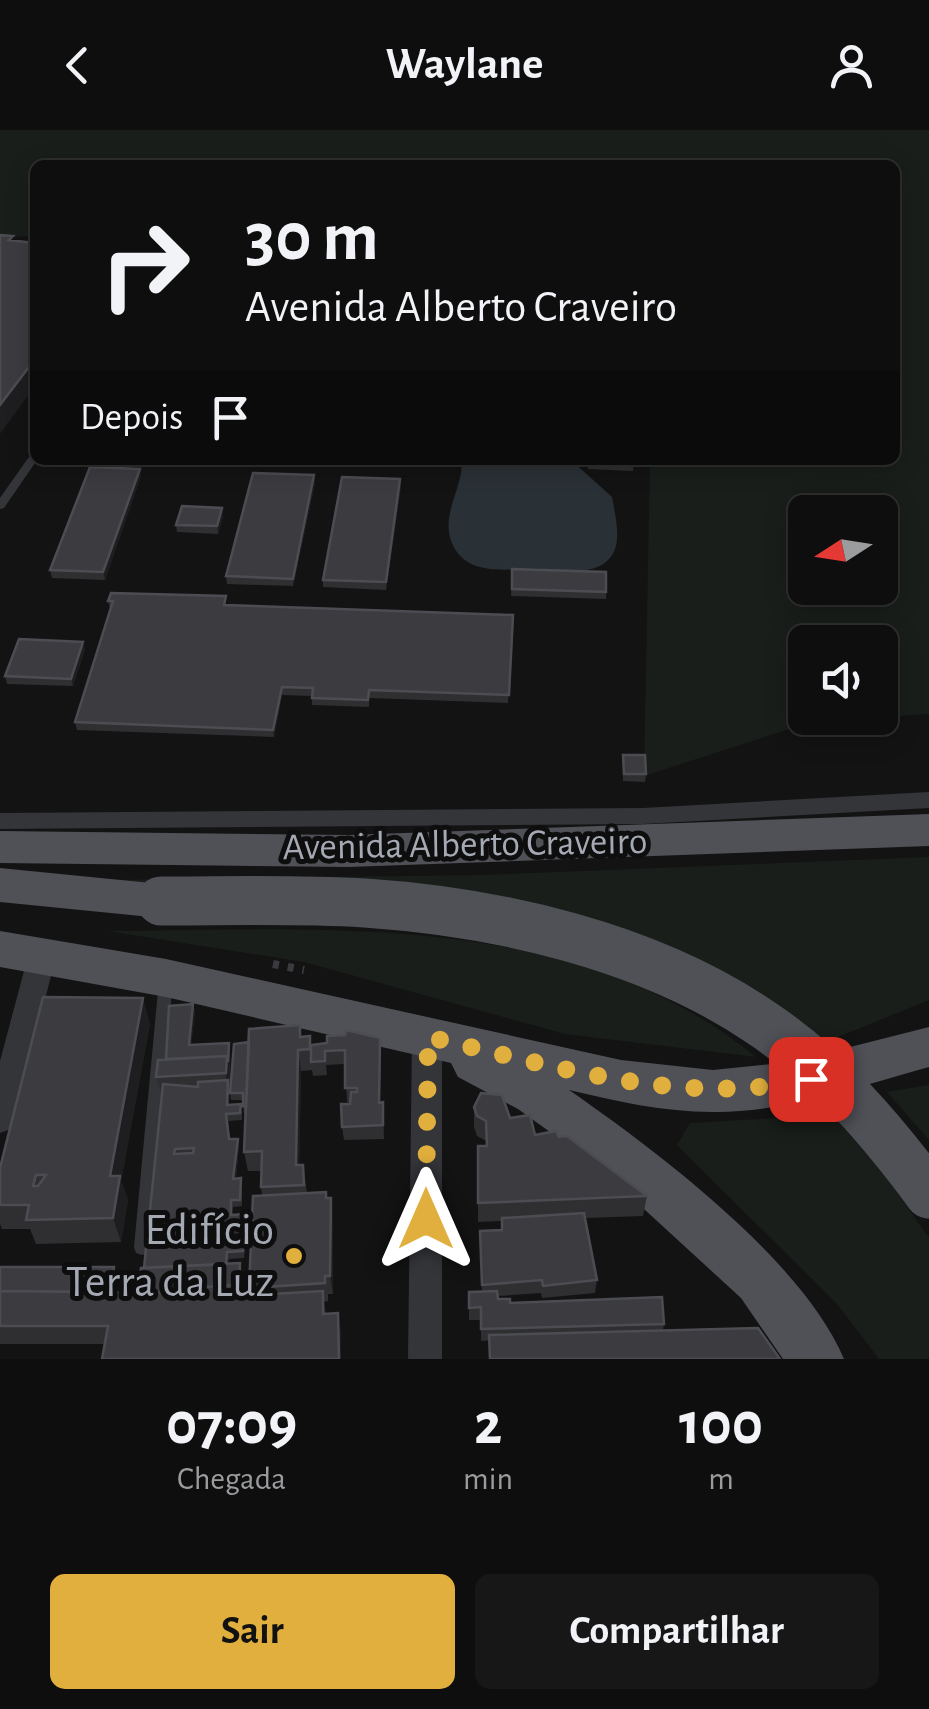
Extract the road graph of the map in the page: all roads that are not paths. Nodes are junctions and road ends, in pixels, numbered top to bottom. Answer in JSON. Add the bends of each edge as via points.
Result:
{"nodes":[{"id":1,"x":30,"y":463,"type":"edge"},
{"id":2,"x":0,"y":506,"type":"edge"},
{"id":3,"x":929,"y":800,"type":"edge"},
{"id":4,"x":0,"y":821,"type":"edge"},
{"id":5,"x":929,"y":830,"type":"edge"},
{"id":6,"x":0,"y":847,"type":"edge"},
{"id":7,"x":0,"y":885,"type":"edge"},
{"id":8,"x":21,"y":953,"type":"edge"},
{"id":9,"x":166,"y":978,"type":"junction"},
{"id":10,"x":428,"y":1037,"type":"junction"},
{"id":11,"x":929,"y":1046,"type":"edge"},
{"id":12,"x":0,"y":1119,"type":"edge"},
{"id":13,"x":929,"y":1194,"type":"edge"},
{"id":14,"x":142,"y":1247,"type":"edge"},
{"id":15,"x":425,"y":1359,"type":"edge"},
{"id":16,"x":816,"y":1359,"type":"edge"}],
"edges":[{"from":1,"to":2,"type":"lane"},
{"from":3,"to":4,"type":"street","via":[[643,816]]},
{"from":5,"to":6,"type":"main road","name":"Avenida Alberto Craveiro","via":[[512,846]]},
{"from":7,"to":13,"type":"main road","bridge":true,"via":[[161,901],[395,906],[478,916],[663,972],[742,1009],[788,1045],[862,1114]]},
{"from":8,"to":9,"type":"main road"},
{"from":8,"to":12,"type":"street"},
{"from":9,"to":10,"type":"main road"},
{"from":9,"to":14,"type":"lane"},
{"from":10,"to":11,"type":"main road","via":[[621,1081],[713,1091],[791,1084]]},
{"from":10,"to":15,"type":"street"},
{"from":10,"to":16,"type":"main road","via":[[535,1094],[614,1148],[760,1280]]}]}
